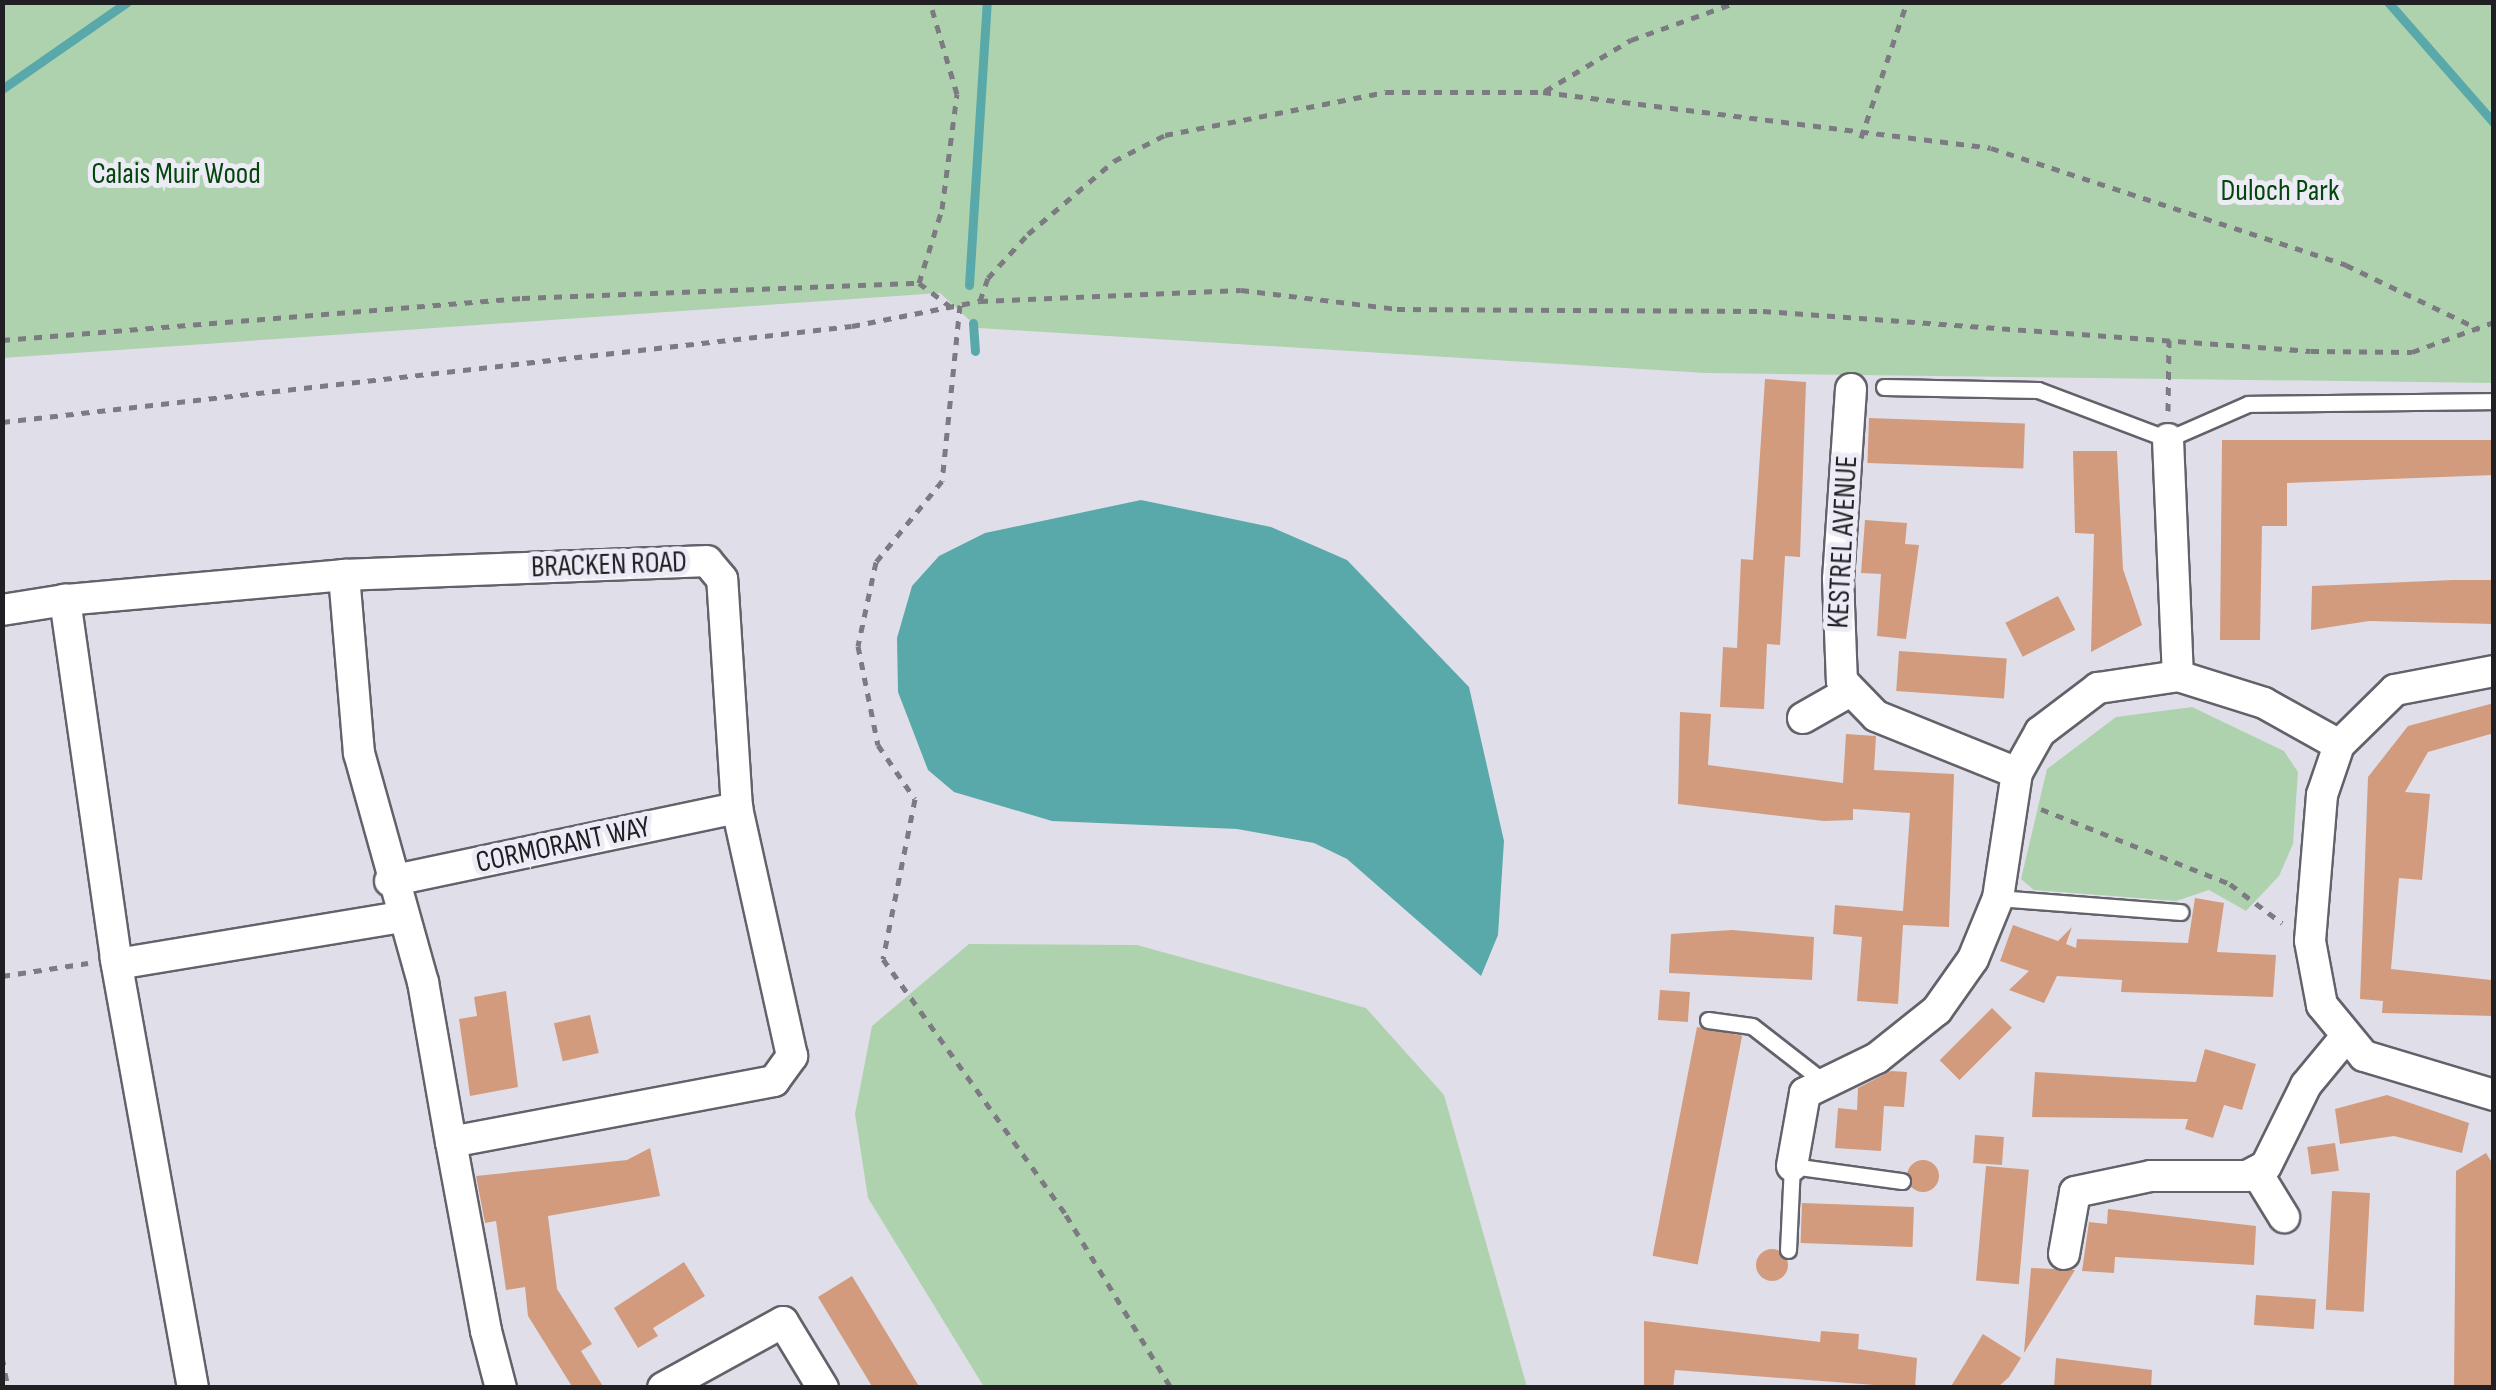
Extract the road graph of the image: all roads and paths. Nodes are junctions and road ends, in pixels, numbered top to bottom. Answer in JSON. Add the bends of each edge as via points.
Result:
{"nodes":[{"id":1,"x":930,"y":2,"type":"edge"},
{"id":2,"x":1736,"y":2,"type":"edge"},
{"id":3,"x":1907,"y":2,"type":"edge"},
{"id":4,"x":1544,"y":92,"type":"junction"},
{"id":5,"x":1860,"y":138,"type":"junction"},
{"id":6,"x":919,"y":282,"type":"junction"},
{"id":7,"x":980,"y":301,"type":"junction"},
{"id":8,"x":960,"y":304,"type":"junction"},
{"id":9,"x":950,"y":307,"type":"junction"},
{"id":10,"x":2494,"y":322,"type":"edge"},
{"id":11,"x":2479,"y":329,"type":"junction"},
{"id":12,"x":2,"y":340,"type":"edge"},
{"id":13,"x":2169,"y":340,"type":"junction"},
{"id":14,"x":1884,"y":387,"type":"dead end"},
{"id":15,"x":1851,"y":389,"type":"dead end"},
{"id":16,"x":2494,"y":401,"type":"edge"},
{"id":17,"x":2,"y":422,"type":"edge"},
{"id":18,"x":2168,"y":439,"type":"junction"},
{"id":19,"x":344,"y":575,"type":"junction"},
{"id":20,"x":66,"y":600,"type":"junction"},
{"id":21,"x":2,"y":610,"type":"edge"},
{"id":22,"x":2494,"y":670,"type":"edge"},
{"id":23,"x":2178,"y":676,"type":"junction"},
{"id":24,"x":1847,"y":693,"type":"junction"},
{"id":25,"x":1803,"y":718,"type":"dead end"},
{"id":26,"x":2340,"y":745,"type":"junction"},
{"id":27,"x":2014,"y":786,"type":"junction"},
{"id":28,"x":737,"y":808,"type":"junction"},
{"id":29,"x":390,"y":881,"type":"junction"},
{"id":30,"x":1998,"y":898,"type":"junction"},
{"id":31,"x":2180,"y":912,"type":"dead end"},
{"id":32,"x":402,"y":916,"type":"junction"},
{"id":33,"x":2310,"y":941,"type":"junction"},
{"id":34,"x":116,"y":961,"type":"junction"},
{"id":35,"x":2,"y":976,"type":"edge"},
{"id":36,"x":1708,"y":1020,"type":"dead end"},
{"id":37,"x":2344,"y":1039,"type":"junction"},
{"id":38,"x":1819,"y":1078,"type":"junction"},
{"id":39,"x":2494,"y":1096,"type":"edge"},
{"id":40,"x":451,"y":1142,"type":"junction"},
{"id":41,"x":1792,"y":1166,"type":"junction"},
{"id":42,"x":2257,"y":1173,"type":"junction"},
{"id":43,"x":1902,"y":1180,"type":"dead end"},
{"id":44,"x":2284,"y":1216,"type":"dead end"},
{"id":45,"x":1788,"y":1250,"type":"dead end"},
{"id":46,"x":2064,"y":1254,"type":"dead end"},
{"id":47,"x":2,"y":1356,"type":"edge"},
{"id":48,"x":8,"y":1388,"type":"edge"},
{"id":49,"x":193,"y":1388,"type":"edge"},
{"id":50,"x":502,"y":1388,"type":"edge"},
{"id":51,"x":662,"y":1388,"type":"edge"},
{"id":52,"x":823,"y":1388,"type":"edge"},
{"id":53,"x":1170,"y":1388,"type":"edge"}],
"edges":[{"from":1,"to":6,"type":"path","via":[[956,94],[942,209]]},
{"from":2,"to":4,"type":"path","via":[[1632,40]]},
{"from":3,"to":5,"type":"path"},
{"from":4,"to":5,"type":"path"},
{"from":4,"to":7,"type":"path","via":[[1386,92],[1165,136],[1114,161],[1028,234],[988,278]]},
{"from":5,"to":11,"type":"path","via":[[1991,148],[2346,265]]},
{"from":6,"to":9,"type":"path"},
{"from":6,"to":12,"type":"path","via":[[522,298]]},
{"from":7,"to":8,"type":"path"},
{"from":7,"to":13,"type":"path","via":[[1240,290],[1396,310],[1763,311]]},
{"from":8,"to":9,"type":"path"},
{"from":8,"to":53,"type":"path","via":[[942,481],[876,562],[858,646],[878,746],[915,800],[883,959],[1066,1215]]},
{"from":9,"to":17,"type":"path","via":[[852,326]]},
{"from":10,"to":11,"type":"path"},
{"from":11,"to":13,"type":"path","via":[[2412,352]]},
{"from":13,"to":18,"type":"path"},
{"from":14,"to":18,"type":"lane","via":[[2038,390]]},
{"from":15,"to":24,"type":"street","name":"KESTREL AVENUE","via":[[1837,662]]},
{"from":16,"to":18,"type":"lane","via":[[2248,404]]},
{"from":18,"to":23,"type":"street"},
{"from":19,"to":20,"type":"street"},
{"from":19,"to":28,"type":"street","name":"BRACKEN ROAD","via":[[707,561],[722,579]]},
{"from":19,"to":29,"type":"street","via":[[359,753]]},
{"from":20,"to":21,"type":"street"},
{"from":20,"to":34,"type":"street"},
{"from":22,"to":26,"type":"street","via":[[2395,690]]},
{"from":23,"to":26,"type":"street","via":[[2264,703]]},
{"from":23,"to":27,"type":"street","via":[[2098,688],[2068,704]]},
{"from":24,"to":25,"type":"street"},
{"from":24,"to":27,"type":"street","via":[[1876,716]]},
{"from":26,"to":33,"type":"street","via":[[2322,796]]},
{"from":27,"to":30,"type":"street"},
{"from":27,"to":33,"type":"path","via":[[2230,884]]},
{"from":28,"to":29,"type":"street","name":"CORMORANT WAY"},
{"from":28,"to":40,"type":"street","name":"BRACKEN ROAD","via":[[792,1056],[774,1081]]},
{"from":29,"to":32,"type":"street"},
{"from":30,"to":31,"type":"lane"},
{"from":30,"to":38,"type":"street","via":[[1973,959],[1937,1010],[1877,1058]]},
{"from":32,"to":34,"type":"street"},
{"from":32,"to":40,"type":"street","via":[[424,982]]},
{"from":33,"to":37,"type":"street","via":[[2322,1005]]},
{"from":34,"to":35,"type":"path"},
{"from":34,"to":49,"type":"street"},
{"from":36,"to":38,"type":"lane","via":[[1752,1026]]},
{"from":37,"to":39,"type":"street","via":[[2397,1071]]},
{"from":37,"to":42,"type":"street"},
{"from":38,"to":41,"type":"street","via":[[1805,1093]]},
{"from":40,"to":50,"type":"street"},
{"from":41,"to":43,"type":"lane"},
{"from":41,"to":45,"type":"lane"},
{"from":42,"to":44,"type":"street"},
{"from":42,"to":46,"type":"street","via":[[2150,1176],[2075,1192]]},
{"from":47,"to":48,"type":"path"},
{"from":51,"to":52,"type":"street","via":[[784,1322]]}]}
